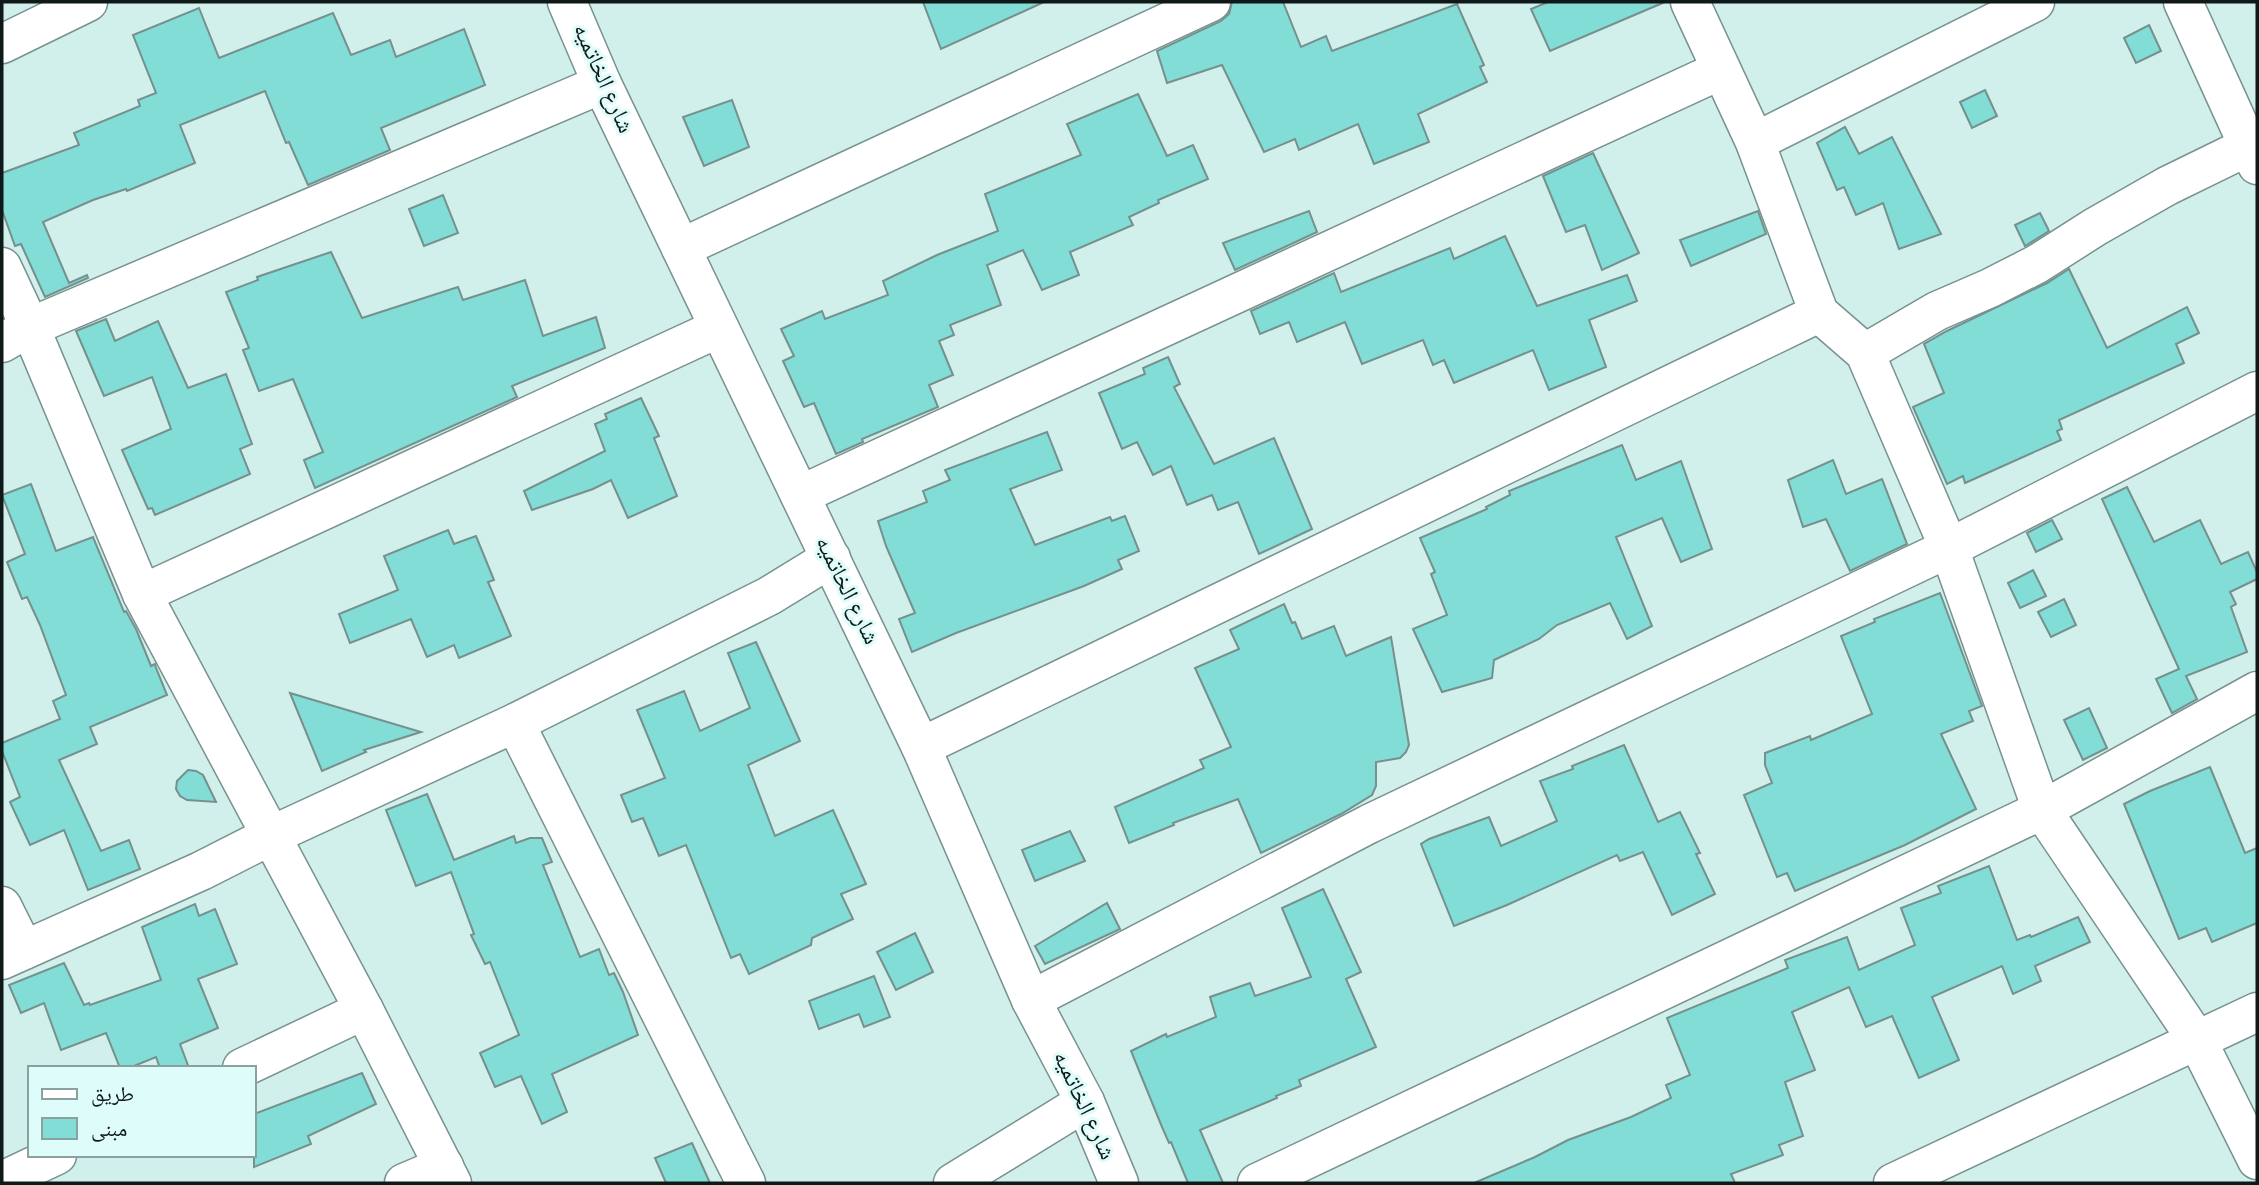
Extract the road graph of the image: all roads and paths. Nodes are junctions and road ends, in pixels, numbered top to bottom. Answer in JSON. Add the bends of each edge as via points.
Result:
{"nodes":[{"id":1,"x":88,"y":2,"type":"edge"},
{"id":2,"x":1211,"y":2,"type":"edge"},
{"id":3,"x":1690,"y":2,"type":"edge"},
{"id":4,"x":2035,"y":2,"type":"edge"},
{"id":5,"x":2183,"y":2,"type":"edge"},
{"id":6,"x":571,"y":3,"type":"edge"},
{"id":7,"x":2,"y":44,"type":"edge"},
{"id":8,"x":1721,"y":70,"type":"junction"},
{"id":9,"x":602,"y":84,"type":"junction"},
{"id":10,"x":1755,"y":142,"type":"junction"},
{"id":11,"x":2254,"y":151,"type":"edge"},
{"id":12,"x":681,"y":248,"type":"junction"},
{"id":13,"x":2,"y":267,"type":"edge"},
{"id":14,"x":1819,"y":313,"type":"junction"},
{"id":15,"x":719,"y":328,"type":"junction"},
{"id":16,"x":16,"y":335,"type":"edge"},
{"id":17,"x":1865,"y":354,"type":"junction"},
{"id":18,"x":2257,"y":391,"type":"edge"},
{"id":19,"x":800,"y":495,"type":"junction"},
{"id":20,"x":1950,"y":548,"type":"junction"},
{"id":21,"x":831,"y":558,"type":"junction"},
{"id":22,"x":142,"y":594,"type":"junction"},
{"id":23,"x":2257,"y":691,"type":"edge"},
{"id":24,"x":514,"y":723,"type":"junction"},
{"id":25,"x":921,"y":747,"type":"junction"},
{"id":26,"x":2042,"y":810,"type":"junction"},
{"id":27,"x":270,"y":836,"type":"junction"},
{"id":28,"x":2,"y":906,"type":"edge"},
{"id":29,"x":13,"y":955,"type":"edge"},
{"id":30,"x":1031,"y":1000,"type":"junction"},
{"id":31,"x":364,"y":1010,"type":"junction"},
{"id":32,"x":2257,"y":1012,"type":"edge"},
{"id":33,"x":2197,"y":1040,"type":"junction"},
{"id":34,"x":246,"y":1066,"type":"edge"},
{"id":35,"x":1085,"y":1102,"type":"junction"},
{"id":36,"x":53,"y":1157,"type":"edge"},
{"id":37,"x":2257,"y":1160,"type":"edge"},
{"id":38,"x":448,"y":1174,"type":"edge"},
{"id":39,"x":2,"y":1181,"type":"edge"},
{"id":40,"x":404,"y":1183,"type":"edge"},
{"id":41,"x":746,"y":1183,"type":"edge"},
{"id":42,"x":953,"y":1183,"type":"edge"},
{"id":43,"x":1119,"y":1183,"type":"edge"},
{"id":44,"x":1258,"y":1183,"type":"edge"},
{"id":45,"x":1893,"y":1183,"type":"edge"}],
"edges":[{"from":1,"to":7,"type":"street"},
{"from":2,"to":12,"type":"street"},
{"from":3,"to":8,"type":"street"},
{"from":4,"to":10,"type":"street"},
{"from":5,"to":11,"type":"street"},
{"from":6,"to":9,"type":"street","name":"شارع الخاتميه"},
{"from":8,"to":10,"type":"street"},
{"from":8,"to":19,"type":"street"},
{"from":9,"to":12,"type":"street","name":"شارع الخاتميه"},
{"from":9,"to":16,"type":"street"},
{"from":10,"to":14,"type":"street"},
{"from":11,"to":17,"type":"street","via":[[2167,187],[2037,264],[1937,311]]},
{"from":12,"to":15,"type":"street","name":"شارع الخاتميه"},
{"from":13,"to":16,"type":"street"},
{"from":14,"to":17,"type":"street"},
{"from":14,"to":25,"type":"street"},
{"from":15,"to":19,"type":"street","name":"شارع الخاتميه"},
{"from":15,"to":22,"type":"street"},
{"from":16,"to":22,"type":"street"},
{"from":17,"to":20,"type":"street"},
{"from":18,"to":20,"type":"street"},
{"from":19,"to":21,"type":"street","name":"شارع الخاتميه"},
{"from":20,"to":26,"type":"street"},
{"from":20,"to":30,"type":"street","via":[[1369,824]]},
{"from":21,"to":24,"type":"street","via":[[769,596]]},
{"from":21,"to":25,"type":"street","name":"شارع الخاتميه"},
{"from":22,"to":27,"type":"street"},
{"from":23,"to":26,"type":"street"},
{"from":24,"to":27,"type":"street"},
{"from":24,"to":41,"type":"street"},
{"from":25,"to":30,"type":"street","name":"شارع الخاتميه"},
{"from":26,"to":33,"type":"street"},
{"from":26,"to":44,"type":"street"},
{"from":27,"to":29,"type":"street"},
{"from":27,"to":31,"type":"street"},
{"from":28,"to":29,"type":"street"},
{"from":30,"to":35,"type":"street","name":"شارع الخاتميه"},
{"from":31,"to":34,"type":"street"},
{"from":31,"to":38,"type":"street"},
{"from":32,"to":33,"type":"street"},
{"from":33,"to":37,"type":"street"},
{"from":33,"to":45,"type":"street"},
{"from":35,"to":42,"type":"street"},
{"from":35,"to":43,"type":"street","name":"شارع الخاتميه"},
{"from":36,"to":39,"type":"street"},
{"from":38,"to":40,"type":"street"}]}
